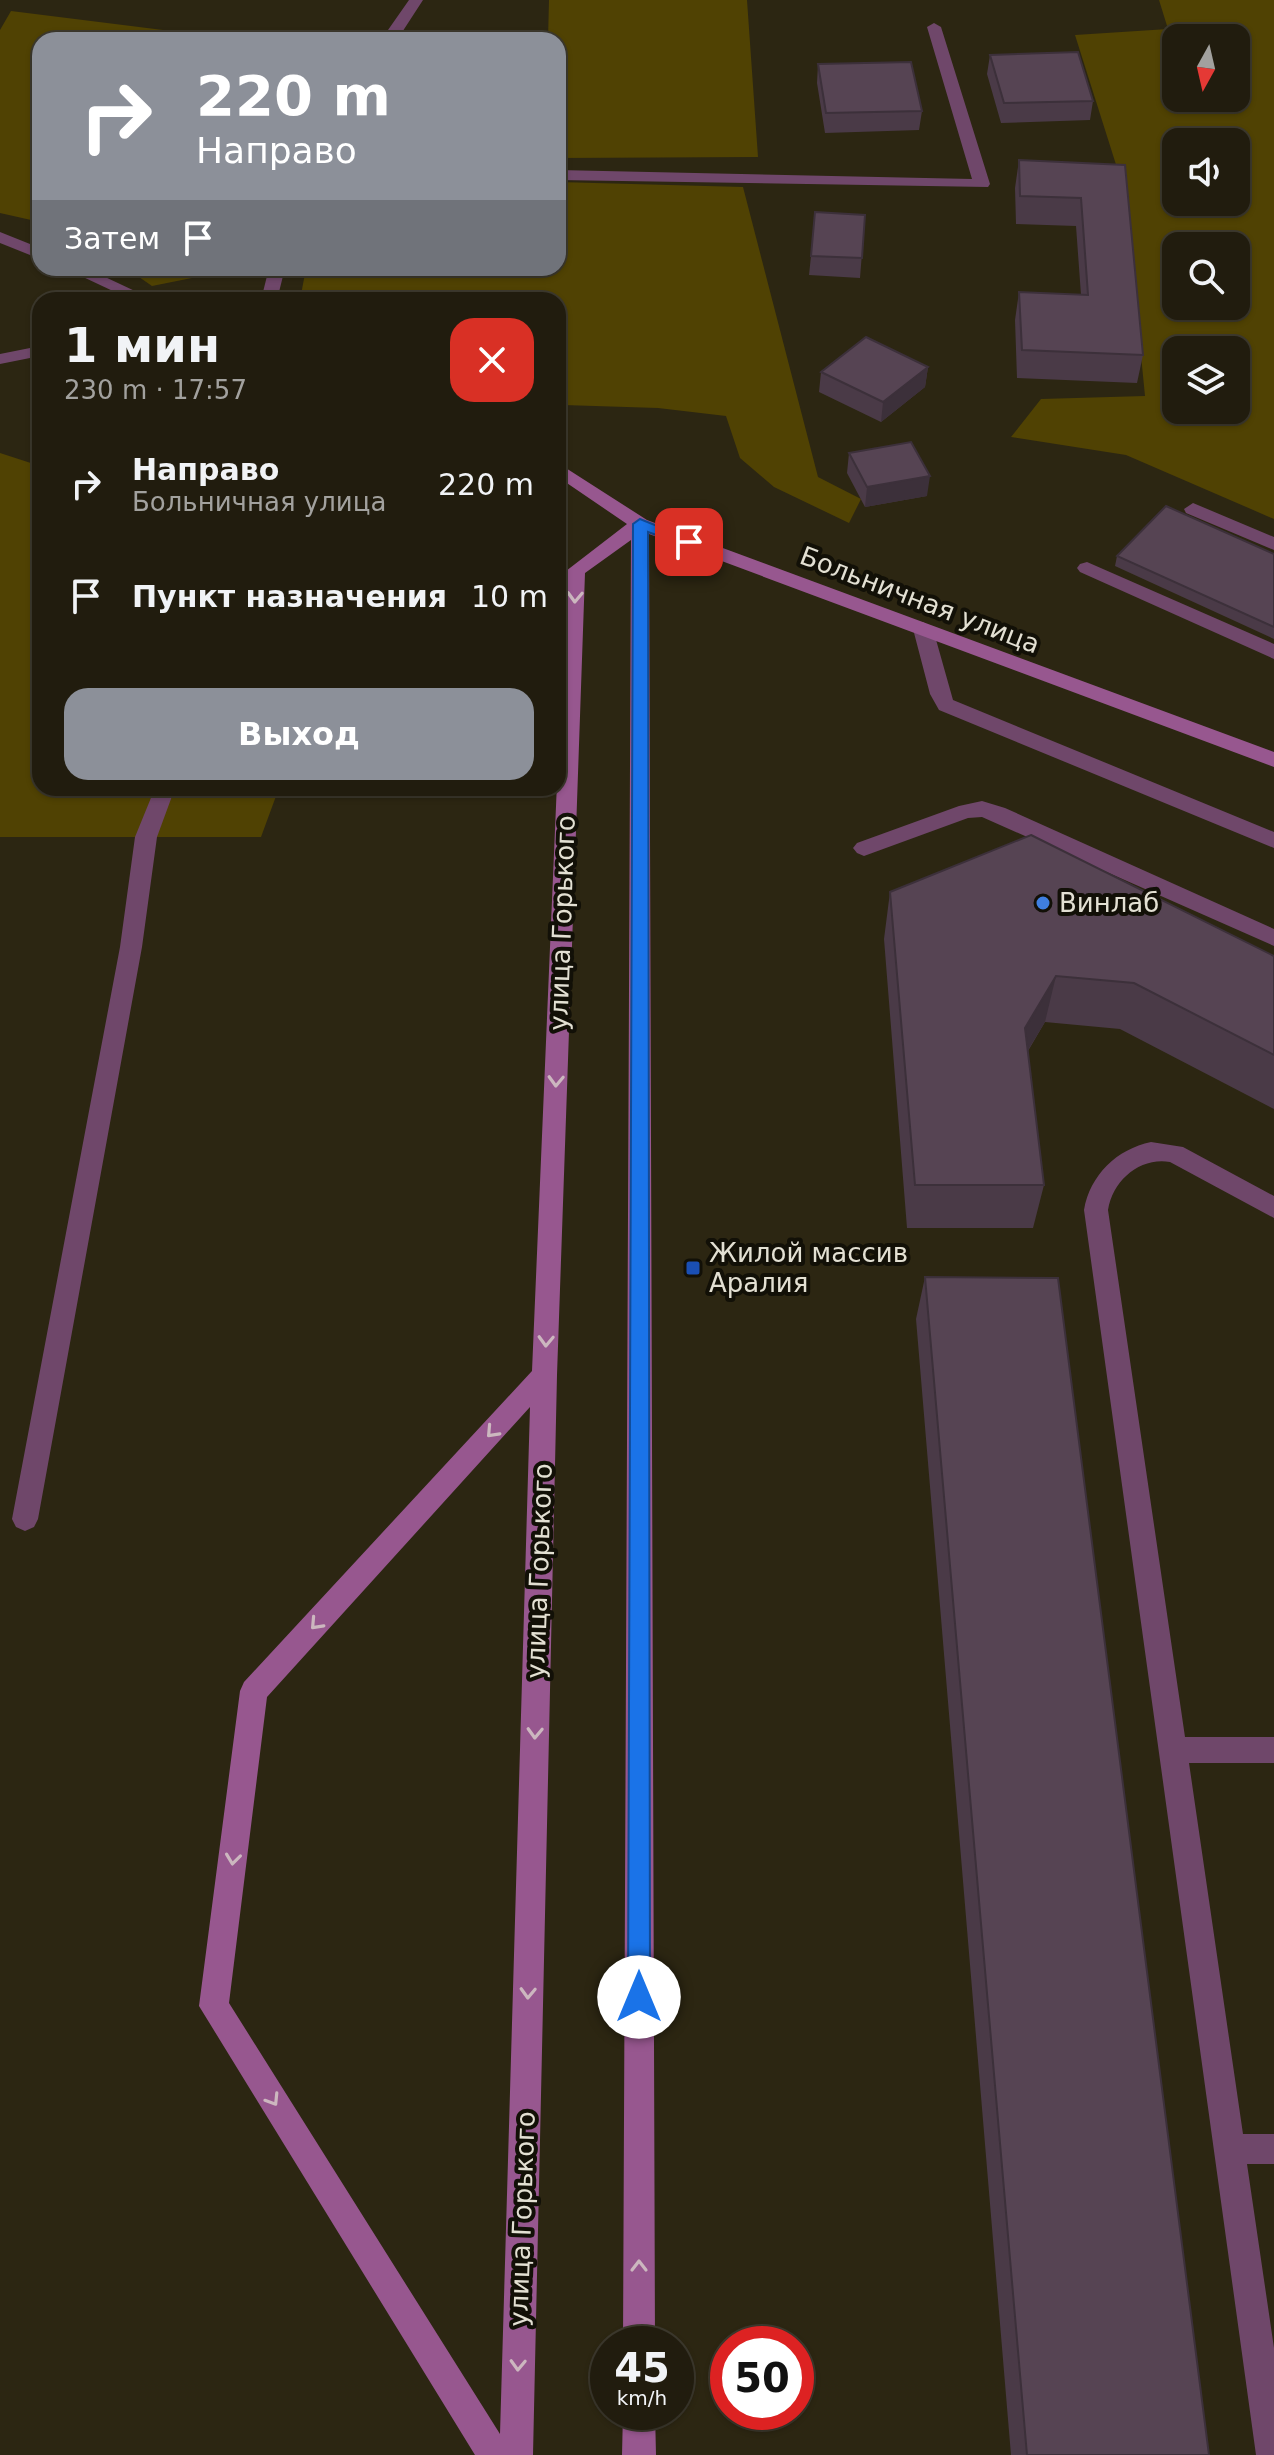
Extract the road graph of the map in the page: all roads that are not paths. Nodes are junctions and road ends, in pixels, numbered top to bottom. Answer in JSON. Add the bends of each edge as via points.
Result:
{"nodes":[{"id":1,"x":416,"y":0,"type":"edge"},
{"id":2,"x":934,"y":27,"type":"dead end"},
{"id":3,"x":394,"y":32,"type":"edge"},
{"id":4,"x":566,"y":175,"type":"edge"},
{"id":5,"x":0,"y":237,"type":"edge"},
{"id":6,"x":32,"y":251,"type":"edge"},
{"id":7,"x":90,"y":276,"type":"edge"},
{"id":8,"x":128,"y":292,"type":"edge"},
{"id":9,"x":32,"y":353,"type":"edge"},
{"id":10,"x":0,"y":359,"type":"edge"},
{"id":11,"x":566,"y":474,"type":"edge"},
{"id":12,"x":1193,"y":509,"type":"dead end"},
{"id":13,"x":640,"y":524,"type":"junction"},
{"id":14,"x":1274,"y":544,"type":"edge"},
{"id":15,"x":1087,"y":568,"type":"dead end"},
{"id":16,"x":923,"y":629,"type":"junction"},
{"id":17,"x":1274,"y":652,"type":"edge"},
{"id":18,"x":1274,"y":760,"type":"edge"},
{"id":19,"x":162,"y":796,"type":"edge"},
{"id":20,"x":1274,"y":840,"type":"edge"},
{"id":21,"x":864,"y":848,"type":"dead end"},
{"id":22,"x":1274,"y":938,"type":"edge"},
{"id":23,"x":1274,"y":1208,"type":"edge"},
{"id":24,"x":544,"y":1375,"type":"junction"},
{"id":25,"x":25,"y":1519,"type":"dead end"},
{"id":26,"x":1172,"y":1750,"type":"junction"},
{"id":27,"x":1274,"y":1750,"type":"edge"},
{"id":28,"x":1229,"y":2149,"type":"junction"},
{"id":29,"x":1274,"y":2149,"type":"edge"},
{"id":30,"x":639,"y":2326,"type":"edge"},
{"id":31,"x":639,"y":2430,"type":"edge"},
{"id":32,"x":494,"y":2455,"type":"edge"},
{"id":33,"x":516,"y":2455,"type":"edge"},
{"id":34,"x":639,"y":2455,"type":"edge"},
{"id":35,"x":1273,"y":2455,"type":"edge"}],
"edges":[{"from":1,"to":3,"type":"street"},
{"from":2,"to":4,"type":"street","via":[[982,184]]},
{"from":5,"to":6,"type":"street"},
{"from":7,"to":8,"type":"street"},
{"from":9,"to":10,"type":"street"},
{"from":11,"to":13,"type":"main road","name":"Больничная улица"},
{"from":12,"to":14,"type":"street"},
{"from":13,"to":16,"type":"main road","name":"Больничная улица"},
{"from":13,"to":24,"type":"main road","name":"улица Горького","one_way":true,"via":[[576,571]]},
{"from":30,"to":13,"type":"main road","one_way":true},
{"from":15,"to":17,"type":"street"},
{"from":16,"to":18,"type":"main road","name":"Больничная улица"},
{"from":16,"to":20,"type":"street","via":[[946,705]]},
{"from":19,"to":25,"type":"street","via":[[146,837],[131,947]]},
{"from":21,"to":22,"type":"street","via":[[982,809]]},
{"from":23,"to":26,"type":"street","via":[[1175,1154],[1160,1151],[1134,1158],[1097,1195]]},
{"from":24,"to":32,"type":"main road","one_way":true,"via":[[254,1691],[214,2006]]},
{"from":24,"to":33,"type":"main road","name":"улица Горького","one_way":true},
{"from":26,"to":27,"type":"street"},
{"from":26,"to":28,"type":"street"},
{"from":28,"to":29,"type":"street"},
{"from":28,"to":35,"type":"street"},
{"from":31,"to":34,"type":"main road"}]}
